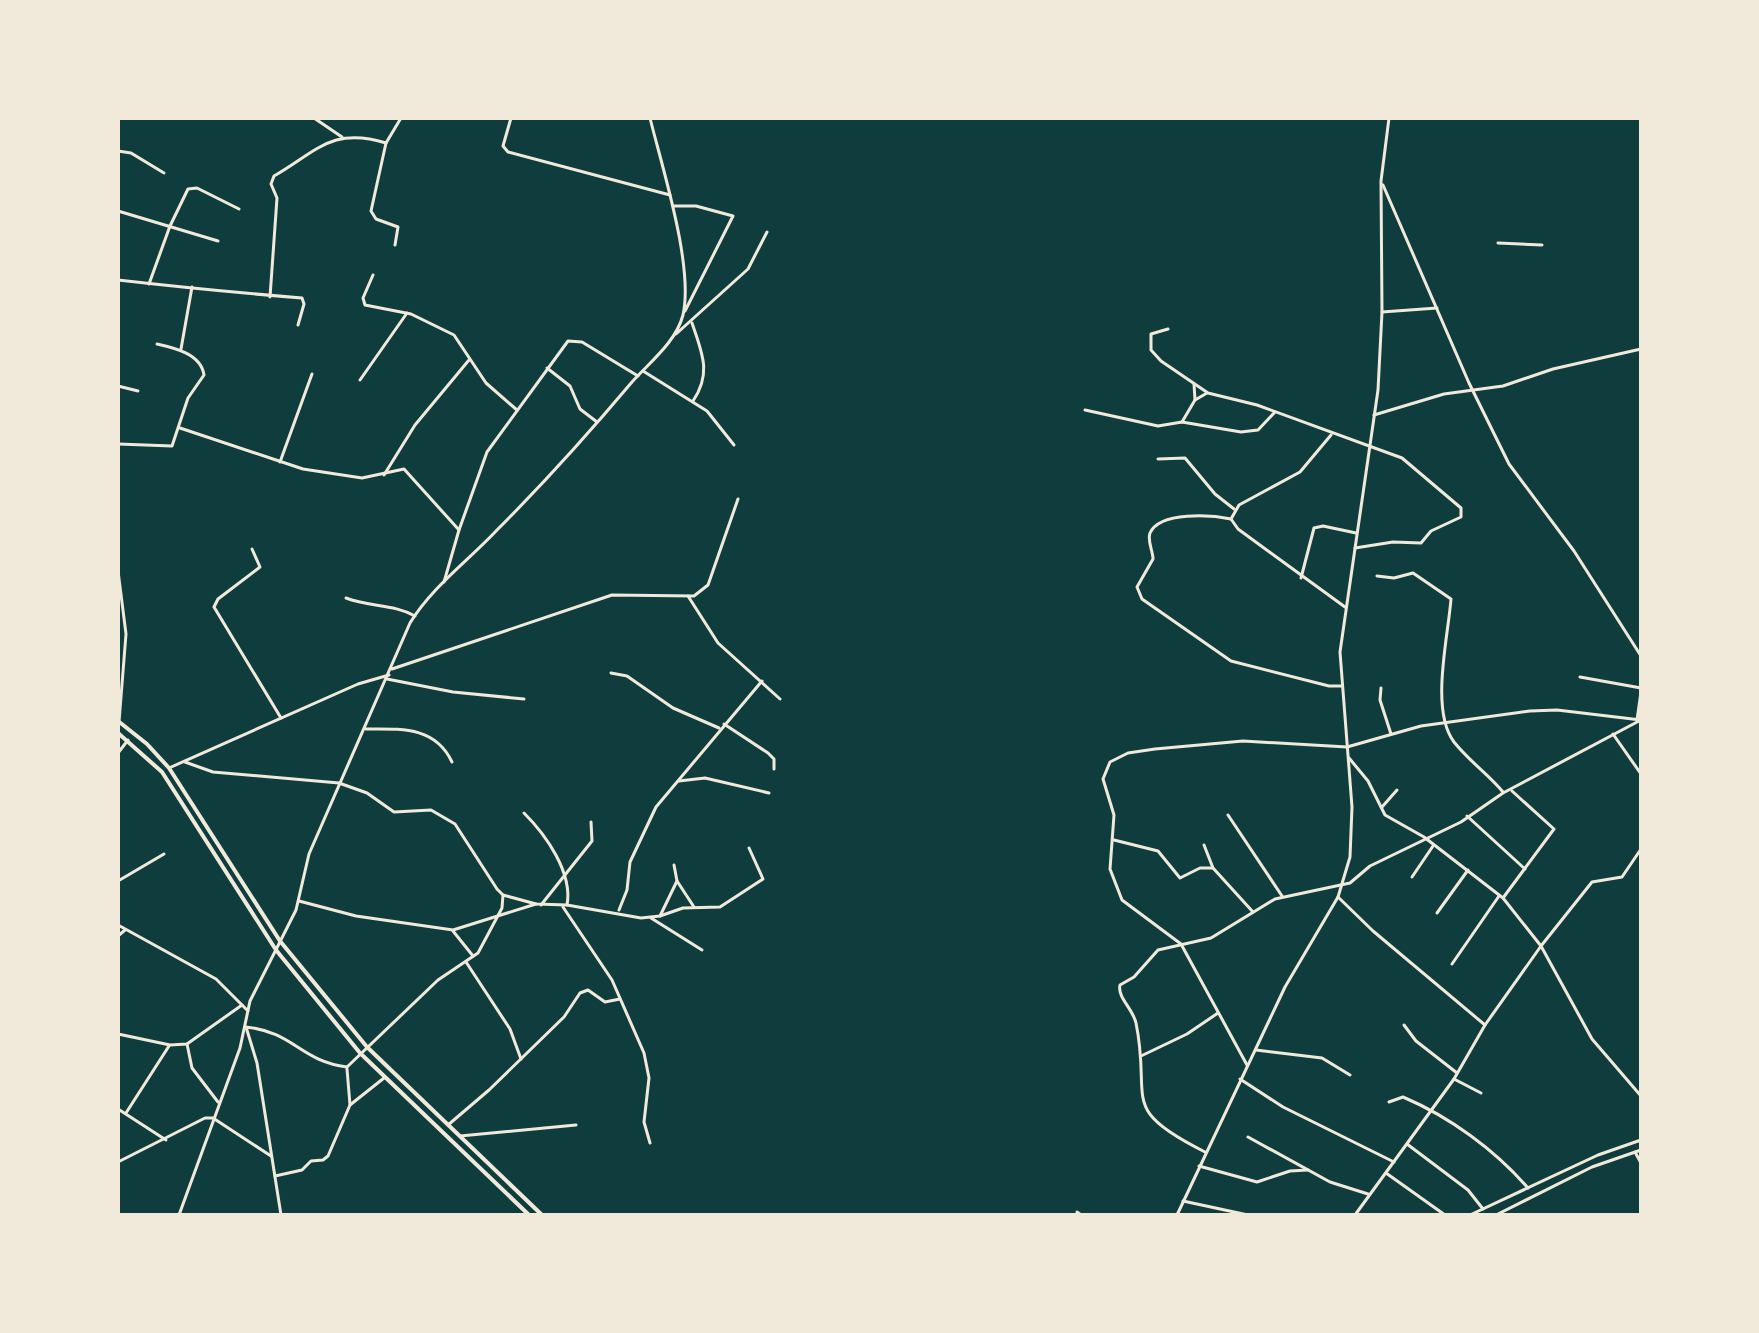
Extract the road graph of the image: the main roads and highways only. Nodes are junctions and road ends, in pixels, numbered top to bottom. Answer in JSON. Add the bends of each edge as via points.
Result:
{"nodes":[{"id":1,"x":118,"y":721,"type":"edge"},
{"id":2,"x":118,"y":733,"type":"edge"},
{"id":3,"x":529,"y":1215,"type":"edge"},
{"id":4,"x":542,"y":1215,"type":"edge"}],
"edges":[{"from":1,"to":4,"type":"main road","via":[[169,768],[280,941],[367,1047]]},
{"from":2,"to":3,"type":"main road","via":[[162,772],[233,889],[360,1053]]}]}
